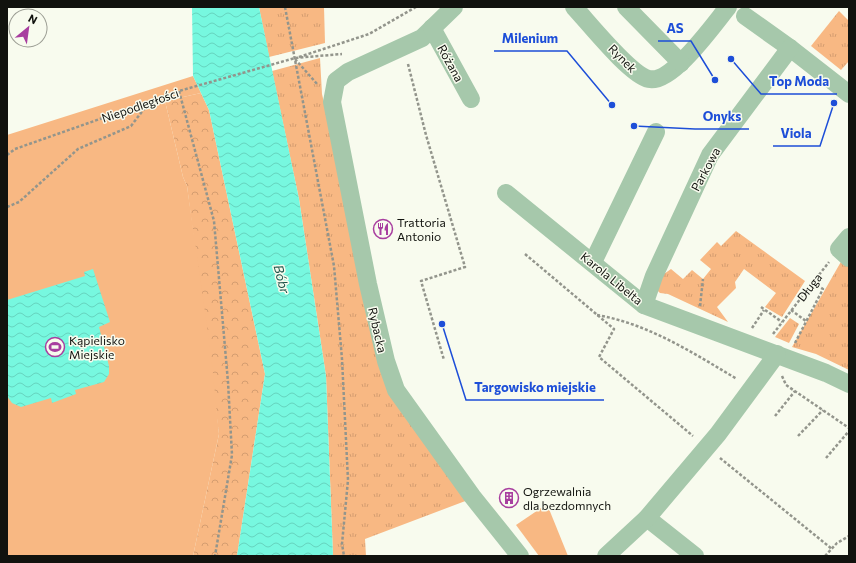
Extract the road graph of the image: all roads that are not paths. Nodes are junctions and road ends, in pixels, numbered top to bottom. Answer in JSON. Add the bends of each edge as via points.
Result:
{"nodes":[{"id":1,"x":454,"y":7,"type":"edge"},
{"id":2,"x":574,"y":7,"type":"edge"},
{"id":3,"x":626,"y":7,"type":"edge"},
{"id":4,"x":728,"y":7,"type":"edge"},
{"id":5,"x":745,"y":16,"type":"dead end"},
{"id":6,"x":432,"y":28,"type":"junction"},
{"id":7,"x":790,"y":48,"type":"junction"},
{"id":8,"x":681,"y":63,"type":"junction"},
{"id":9,"x":849,"y":94,"type":"edge"},
{"id":10,"x":471,"y":99,"type":"dead end"},
{"id":11,"x":656,"y":132,"type":"dead end"},
{"id":12,"x":506,"y":193,"type":"dead end"},
{"id":13,"x":593,"y":262,"type":"junction"},
{"id":14,"x":644,"y":304,"type":"junction"},
{"id":15,"x":778,"y":350,"type":"junction"},
{"id":16,"x":849,"y":384,"type":"edge"},
{"id":17,"x":647,"y":518,"type":"junction"},
{"id":18,"x":520,"y":556,"type":"edge"},
{"id":19,"x":606,"y":556,"type":"edge"},
{"id":20,"x":695,"y":556,"type":"edge"}],
"edges":[{"from":1,"to":6,"type":"street"},
{"from":2,"to":8,"type":"street","name":"Rynek","via":[[634,71],[644,77],[649,79],[663,76]]},
{"from":3,"to":8,"type":"street"},
{"from":4,"to":8,"type":"street","name":"Rynek"},
{"from":5,"to":7,"type":"street"},
{"from":6,"to":10,"type":"street","name":"Różana"},
{"from":6,"to":18,"type":"street","name":"Rybacka","via":[[422,38],[336,80],[332,102],[368,284],[386,362],[396,390],[472,496]]},
{"from":7,"to":9,"type":"street"},
{"from":7,"to":14,"type":"street","name":"Parkowa","via":[[710,155],[654,276]]},
{"from":11,"to":13,"type":"street"},
{"from":12,"to":13,"type":"street","name":"Karola Libelta"},
{"from":13,"to":14,"type":"street","name":"Karola Libelta"},
{"from":14,"to":15,"type":"street","name":"Karola Libelta"},
{"from":15,"to":16,"type":"street","name":"Karola Libelta"},
{"from":15,"to":17,"type":"street","via":[[707,447]]},
{"from":17,"to":19,"type":"street"},
{"from":17,"to":20,"type":"street"}]}
